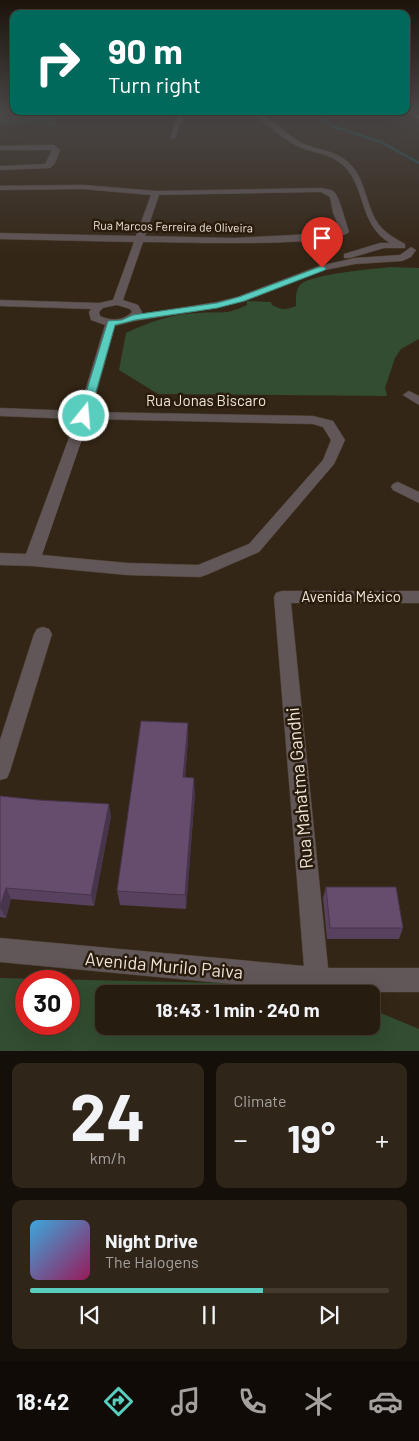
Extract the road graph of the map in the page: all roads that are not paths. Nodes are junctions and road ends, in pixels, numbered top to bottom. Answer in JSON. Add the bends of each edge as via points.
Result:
{"nodes":[{"id":1,"x":53,"y":159,"type":"edge"},
{"id":2,"x":338,"y":159,"type":"edge"},
{"id":3,"x":0,"y":168,"type":"edge"},
{"id":4,"x":0,"y":188,"type":"edge"},
{"id":5,"x":156,"y":192,"type":"junction"},
{"id":6,"x":376,"y":227,"type":"junction"},
{"id":7,"x":0,"y":236,"type":"edge"},
{"id":8,"x":138,"y":240,"type":"junction"},
{"id":9,"x":371,"y":248,"type":"junction"},
{"id":10,"x":411,"y":250,"type":"edge"},
{"id":11,"x":388,"y":260,"type":"junction"},
{"id":12,"x":411,"y":263,"type":"dead end"},
{"id":13,"x":117,"y":302,"type":"junction"},
{"id":14,"x":0,"y":304,"type":"edge"},
{"id":15,"x":99,"y":306,"type":"junction"},
{"id":16,"x":0,"y":312,"type":"edge"},
{"id":17,"x":134,"y":312,"type":"junction"},
{"id":18,"x":95,"y":318,"type":"junction"},
{"id":19,"x":111,"y":323,"type":"junction"},
{"id":20,"x":0,"y":412,"type":"edge"},
{"id":21,"x":84,"y":416,"type":"junction"},
{"id":22,"x":398,"y":487,"type":"dead end"},
{"id":23,"x":419,"y":498,"type":"edge"},
{"id":24,"x":0,"y":559,"type":"edge"},
{"id":25,"x":32,"y":560,"type":"junction"},
{"id":26,"x":282,"y":597,"type":"joint"},
{"id":27,"x":419,"y":597,"type":"edge"},
{"id":28,"x":43,"y":634,"type":"dead end"},
{"id":29,"x":0,"y":771,"type":"edge"},
{"id":30,"x":0,"y":950,"type":"edge"},
{"id":31,"x":317,"y":980,"type":"junction"},
{"id":32,"x":419,"y":980,"type":"edge"}],
"edges":[{"from":1,"to":3,"type":"street","via":[[47,166]]},
{"from":2,"to":6,"type":"street","via":[[345,162],[358,178],[369,216]]},
{"from":4,"to":5,"type":"street","via":[[82,187]]},
{"from":5,"to":8,"type":"street"},
{"from":5,"to":8,"type":"street","name":"Rua Marcos Ferreira de Oliveira","via":[[322,190],[334,198],[345,232],[287,239]]},
{"from":6,"to":9,"type":"street","via":[[377,244]]},
{"from":6,"to":10,"type":"street","via":[[388,240]]},
{"from":7,"to":8,"type":"street","name":"Rua Marcos Ferreira de Oliveira"},
{"from":8,"to":13,"type":"street"},
{"from":9,"to":10,"type":"street","via":[[383,245]]},
{"from":9,"to":11,"type":"street","via":[[371,254]]},
{"from":9,"to":17,"type":"street","via":[[312,264],[230,294]]},
{"from":10,"to":11,"type":"street","via":[[402,258]]},
{"from":11,"to":12,"type":"street"},
{"from":11,"to":17,"type":"street","via":[[356,261],[322,268],[217,305]]},
{"from":13,"to":15,"type":"street"},
{"from":13,"to":17,"type":"street"},
{"from":14,"to":15,"type":"street"},
{"from":15,"to":18,"type":"street","via":[[94,312]]},
{"from":16,"to":18,"type":"street"},
{"from":17,"to":19,"type":"street","via":[[124,322]]},
{"from":18,"to":19,"type":"street"},
{"from":19,"to":21,"type":"street"},
{"from":20,"to":21,"type":"street","name":"Rua Jonas Biscaro"},
{"from":21,"to":25,"type":"street"},
{"from":21,"to":25,"type":"street","name":"Rua Jonas Biscaro","via":[[294,418],[328,424],[338,440],[329,461],[254,548],[200,571],[126,569]]},
{"from":22,"to":23,"type":"street"},
{"from":24,"to":25,"type":"street"},
{"from":26,"to":27,"type":"street","name":"Avenida México"},
{"from":26,"to":31,"type":"street","name":"Rua Mahatma Gandhi"},
{"from":28,"to":29,"type":"street"},
{"from":30,"to":31,"type":"street","name":"Avenida Murilo Paiva"},
{"from":31,"to":32,"type":"street","name":"Avenida Murilo Paiva"}]}
